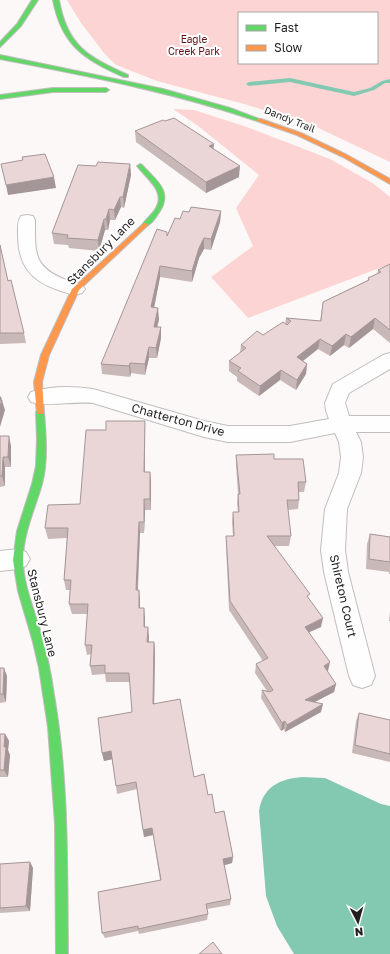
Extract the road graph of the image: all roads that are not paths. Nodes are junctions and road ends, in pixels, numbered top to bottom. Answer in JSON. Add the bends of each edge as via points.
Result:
{"nodes":[{"id":1,"x":35,"y":0,"type":"edge"},
{"id":2,"x":56,"y":0,"type":"edge"},
{"id":3,"x":0,"y":45,"type":"edge"},
{"id":4,"x":0,"y":57,"type":"edge"},
{"id":5,"x":174,"y":94,"type":"junction"},
{"id":6,"x":0,"y":97,"type":"edge"},
{"id":7,"x":140,"y":166,"type":"dead end"},
{"id":8,"x":390,"y":182,"type":"edge"},
{"id":9,"x":28,"y":220,"type":"dead end"},
{"id":10,"x":76,"y":289,"type":"junction"},
{"id":11,"x":390,"y":360,"type":"edge"},
{"id":12,"x":38,"y":397,"type":"junction"},
{"id":13,"x":342,"y":424,"type":"junction"},
{"id":14,"x":390,"y":424,"type":"edge"},
{"id":15,"x":9,"y":560,"type":"edge"},
{"id":16,"x":362,"y":676,"type":"dead end"},
{"id":17,"x":62,"y":954,"type":"edge"}],
"edges":[{"from":1,"to":3,"type":"street","via":[[19,24]]},
{"from":2,"to":5,"type":"street","via":[[57,16],[63,30],[85,53],[112,70]]},
{"from":4,"to":5,"type":"street"},
{"from":5,"to":6,"type":"street","via":[[116,90],[55,90]]},
{"from":5,"to":8,"type":"street","name":"Dandy Trail","via":[[231,109],[280,126],[355,160]]},
{"from":7,"to":10,"type":"street","name":"Stansbury Lane","via":[[162,192],[162,207]]},
{"from":9,"to":10,"type":"street","via":[[27,253],[32,265],[53,281]]},
{"from":10,"to":12,"type":"street","name":"Stansbury Lane","via":[[44,359],[39,377]]},
{"from":11,"to":13,"type":"street","name":"Shireton Court","via":[[340,389],[335,406]]},
{"from":12,"to":13,"type":"street","name":"Chatterton Drive","via":[[79,394],[92,396],[228,434],[290,434]]},
{"from":12,"to":15,"type":"street","name":"Stansbury Lane","via":[[42,434],[37,483]]},
{"from":13,"to":14,"type":"street","name":"Chatterton Drive"},
{"from":13,"to":16,"type":"street","name":"Shireton Court","via":[[351,448],[351,469],[336,509],[333,550],[336,572]]},
{"from":15,"to":17,"type":"street","name":"Stansbury Lane","via":[[19,574],[38,642],[55,735],[61,813]]}]}
